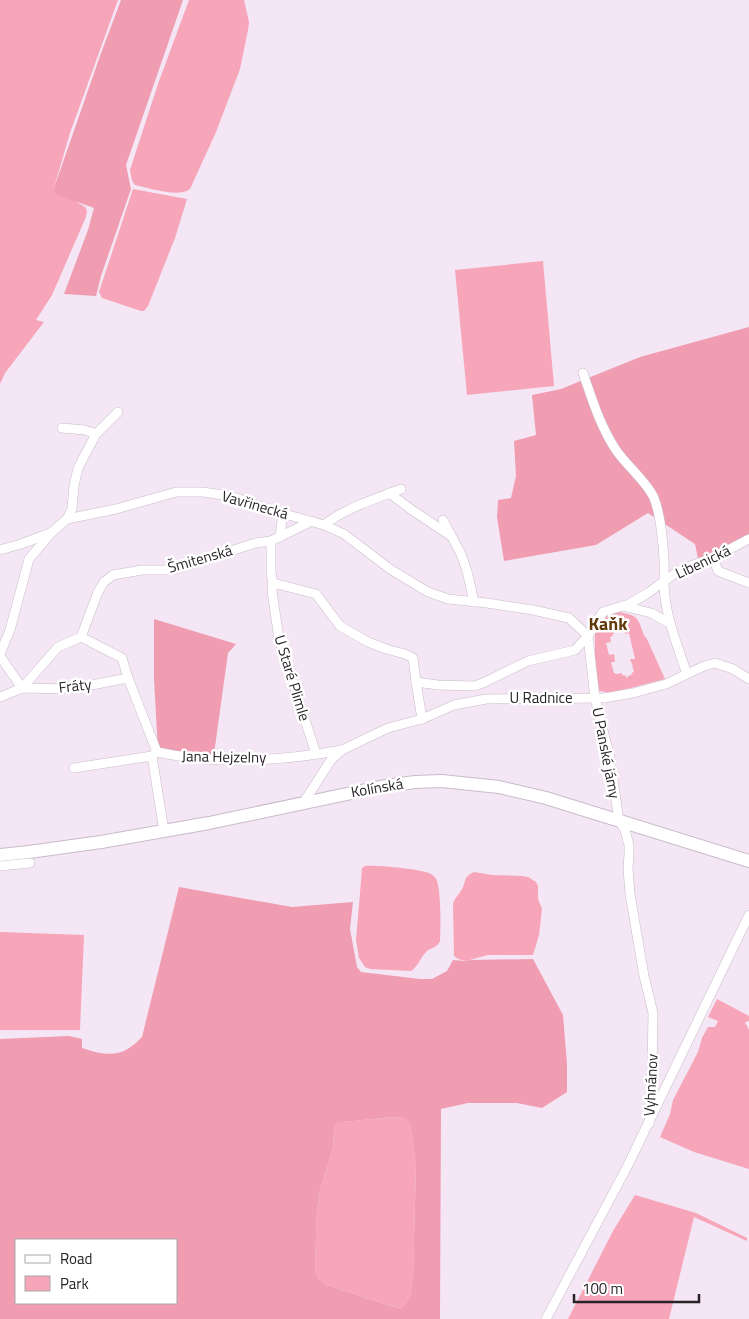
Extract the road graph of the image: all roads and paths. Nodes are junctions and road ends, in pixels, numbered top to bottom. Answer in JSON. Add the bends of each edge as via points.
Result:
{"nodes":[{"id":1,"x":583,"y":373,"type":"dead end"},
{"id":2,"x":118,"y":412,"type":"dead end"},
{"id":3,"x":62,"y":428,"type":"dead end"},
{"id":4,"x":96,"y":434,"type":"junction"},
{"id":5,"x":401,"y":489,"type":"dead end"},
{"id":6,"x":390,"y":493,"type":"junction"},
{"id":7,"x":280,"y":513,"type":"junction"},
{"id":8,"x":67,"y":519,"type":"junction"},
{"id":9,"x":443,"y":520,"type":"dead end"},
{"id":10,"x":312,"y":521,"type":"junction"},
{"id":11,"x":324,"y":525,"type":"junction"},
{"id":12,"x":50,"y":533,"type":"junction"},
{"id":13,"x":280,"y":537,"type":"junction"},
{"id":14,"x":453,"y":538,"type":"junction"},
{"id":15,"x":749,"y":539,"type":"edge"},
{"id":16,"x":271,"y":541,"type":"junction"},
{"id":17,"x":21,"y":544,"type":"junction"},
{"id":18,"x":0,"y":550,"type":"edge"},
{"id":19,"x":713,"y":558,"type":"junction"},
{"id":20,"x":29,"y":559,"type":"junction"},
{"id":21,"x":664,"y":581,"type":"junction"},
{"id":22,"x":273,"y":583,"type":"junction"},
{"id":23,"x":749,"y":583,"type":"edge"},
{"id":24,"x":474,"y":602,"type":"junction"},
{"id":25,"x":622,"y":606,"type":"junction"},
{"id":26,"x":669,"y":623,"type":"junction"},
{"id":27,"x":588,"y":636,"type":"junction"},
{"id":28,"x":81,"y":637,"type":"junction"},
{"id":29,"x":0,"y":655,"type":"edge"},
{"id":30,"x":687,"y":674,"type":"junction"},
{"id":31,"x":128,"y":678,"type":"junction"},
{"id":32,"x":749,"y":679,"type":"edge"},
{"id":33,"x":416,"y":682,"type":"junction"},
{"id":34,"x":483,"y":683,"type":"junction"},
{"id":35,"x":22,"y":688,"type":"junction"},
{"id":36,"x":0,"y":696,"type":"edge"},
{"id":37,"x":595,"y":698,"type":"junction"},
{"id":38,"x":486,"y":699,"type":"junction"},
{"id":39,"x":422,"y":719,"type":"junction"},
{"id":40,"x":342,"y":750,"type":"junction"},
{"id":41,"x":154,"y":754,"type":"junction"},
{"id":42,"x":316,"y":754,"type":"junction"},
{"id":43,"x":74,"y":768,"type":"dead end"},
{"id":44,"x":304,"y":802,"type":"junction"},
{"id":45,"x":619,"y":821,"type":"junction"},
{"id":46,"x":164,"y":831,"type":"junction"},
{"id":47,"x":0,"y":854,"type":"edge"},
{"id":48,"x":749,"y":861,"type":"edge"},
{"id":49,"x":30,"y":863,"type":"dead end"},
{"id":50,"x":0,"y":866,"type":"edge"},
{"id":51,"x":749,"y":914,"type":"edge"},
{"id":52,"x":649,"y":1124,"type":"junction"},
{"id":53,"x":546,"y":1319,"type":"edge"}],
"edges":[{"from":1,"to":21,"type":"street","via":[[599,418],[616,451],[654,496],[659,514]]},
{"from":2,"to":4,"type":"street"},
{"from":3,"to":4,"type":"street"},
{"from":4,"to":8,"type":"street","via":[[78,468],[72,509]]},
{"from":5,"to":6,"type":"street"},
{"from":6,"to":11,"type":"street"},
{"from":6,"to":14,"type":"street"},
{"from":7,"to":8,"type":"street","name":"Vavřinecká","via":[[230,496],[176,492]]},
{"from":7,"to":10,"type":"street","name":"Vavřinecká"},
{"from":7,"to":13,"type":"street"},
{"from":8,"to":12,"type":"street"},
{"from":9,"to":14,"type":"street"},
{"from":10,"to":11,"type":"street","name":"Vavřinecká"},
{"from":10,"to":13,"type":"street","name":"Šmitenská"},
{"from":11,"to":24,"type":"street","name":"Vavřinecká","via":[[344,534],[390,569],[428,592],[448,599]]},
{"from":12,"to":17,"type":"street"},
{"from":12,"to":20,"type":"street"},
{"from":13,"to":16,"type":"street","name":"Šmitenská"},
{"from":14,"to":24,"type":"street","via":[[467,571]]},
{"from":15,"to":19,"type":"street","name":"Libenická"},
{"from":16,"to":22,"type":"street","name":"U Staré Plimle"},
{"from":16,"to":28,"type":"street","name":"Šmitenská","via":[[255,543],[172,570],[142,570],[113,575],[98,592]]},
{"from":17,"to":18,"type":"street"},
{"from":17,"to":20,"type":"street"},
{"from":19,"to":21,"type":"street","name":"Libenická","via":[[682,569]]},
{"from":19,"to":23,"type":"street","via":[[718,571]]},
{"from":20,"to":29,"type":"street"},
{"from":21,"to":25,"type":"street"},
{"from":21,"to":26,"type":"street","name":"Libenická"},
{"from":22,"to":33,"type":"street","via":[[316,594],[340,626],[368,642],[413,658]]},
{"from":22,"to":42,"type":"street","name":"U Staré Plimle","via":[[278,639]]},
{"from":24,"to":27,"type":"street","name":"Vavřinecká","via":[[568,618]]},
{"from":25,"to":26,"type":"street","via":[[651,613]]},
{"from":25,"to":27,"type":"street","via":[[603,612]]},
{"from":26,"to":30,"type":"street","name":"Libenická"},
{"from":27,"to":34,"type":"street","name":"U Radnice","via":[[575,650],[528,661]]},
{"from":27,"to":37,"type":"street"},
{"from":28,"to":31,"type":"street","via":[[122,658]]},
{"from":28,"to":35,"type":"street","via":[[58,647]]},
{"from":29,"to":35,"type":"street"},
{"from":30,"to":32,"type":"street","name":"U Panské jámy","via":[[715,663]]},
{"from":30,"to":37,"type":"street","name":"U Panské jámy","via":[[633,693]]},
{"from":31,"to":35,"type":"street","name":"Fráty","via":[[71,689]]},
{"from":31,"to":41,"type":"street"},
{"from":33,"to":34,"type":"street","name":"U Radnice","via":[[474,686]]},
{"from":33,"to":39,"type":"street"},
{"from":34,"to":38,"type":"street"},
{"from":35,"to":36,"type":"street"},
{"from":37,"to":38,"type":"street","name":"U Radnice"},
{"from":37,"to":45,"type":"street","name":"U Panské jámy","via":[[610,758]]},
{"from":38,"to":39,"type":"street","name":"U Radnice","via":[[454,705]]},
{"from":39,"to":40,"type":"street","name":"U Radnice","via":[[388,728]]},
{"from":40,"to":42,"type":"street","name":"Jana Hejzelny"},
{"from":40,"to":44,"type":"street","name":"U Radnice","via":[[331,760]]},
{"from":41,"to":42,"type":"street","name":"Jana Hejzelny","via":[[218,760]]},
{"from":41,"to":43,"type":"street","name":"Jana Hejzelny"},
{"from":41,"to":46,"type":"street"},
{"from":44,"to":45,"type":"street","name":"Kolínská","via":[[380,787],[442,781],[499,787]]},
{"from":44,"to":46,"type":"street","name":"Kolínská"},
{"from":45,"to":48,"type":"street","name":"Kolínská"},
{"from":45,"to":52,"type":"street","name":"Vyhnánov","via":[[629,845],[630,894],[653,1012]]},
{"from":46,"to":47,"type":"street","name":"Kolínská"},
{"from":49,"to":50,"type":"street"},
{"from":51,"to":52,"type":"street","name":"Vyhnánov"},
{"from":52,"to":53,"type":"street"}]}
